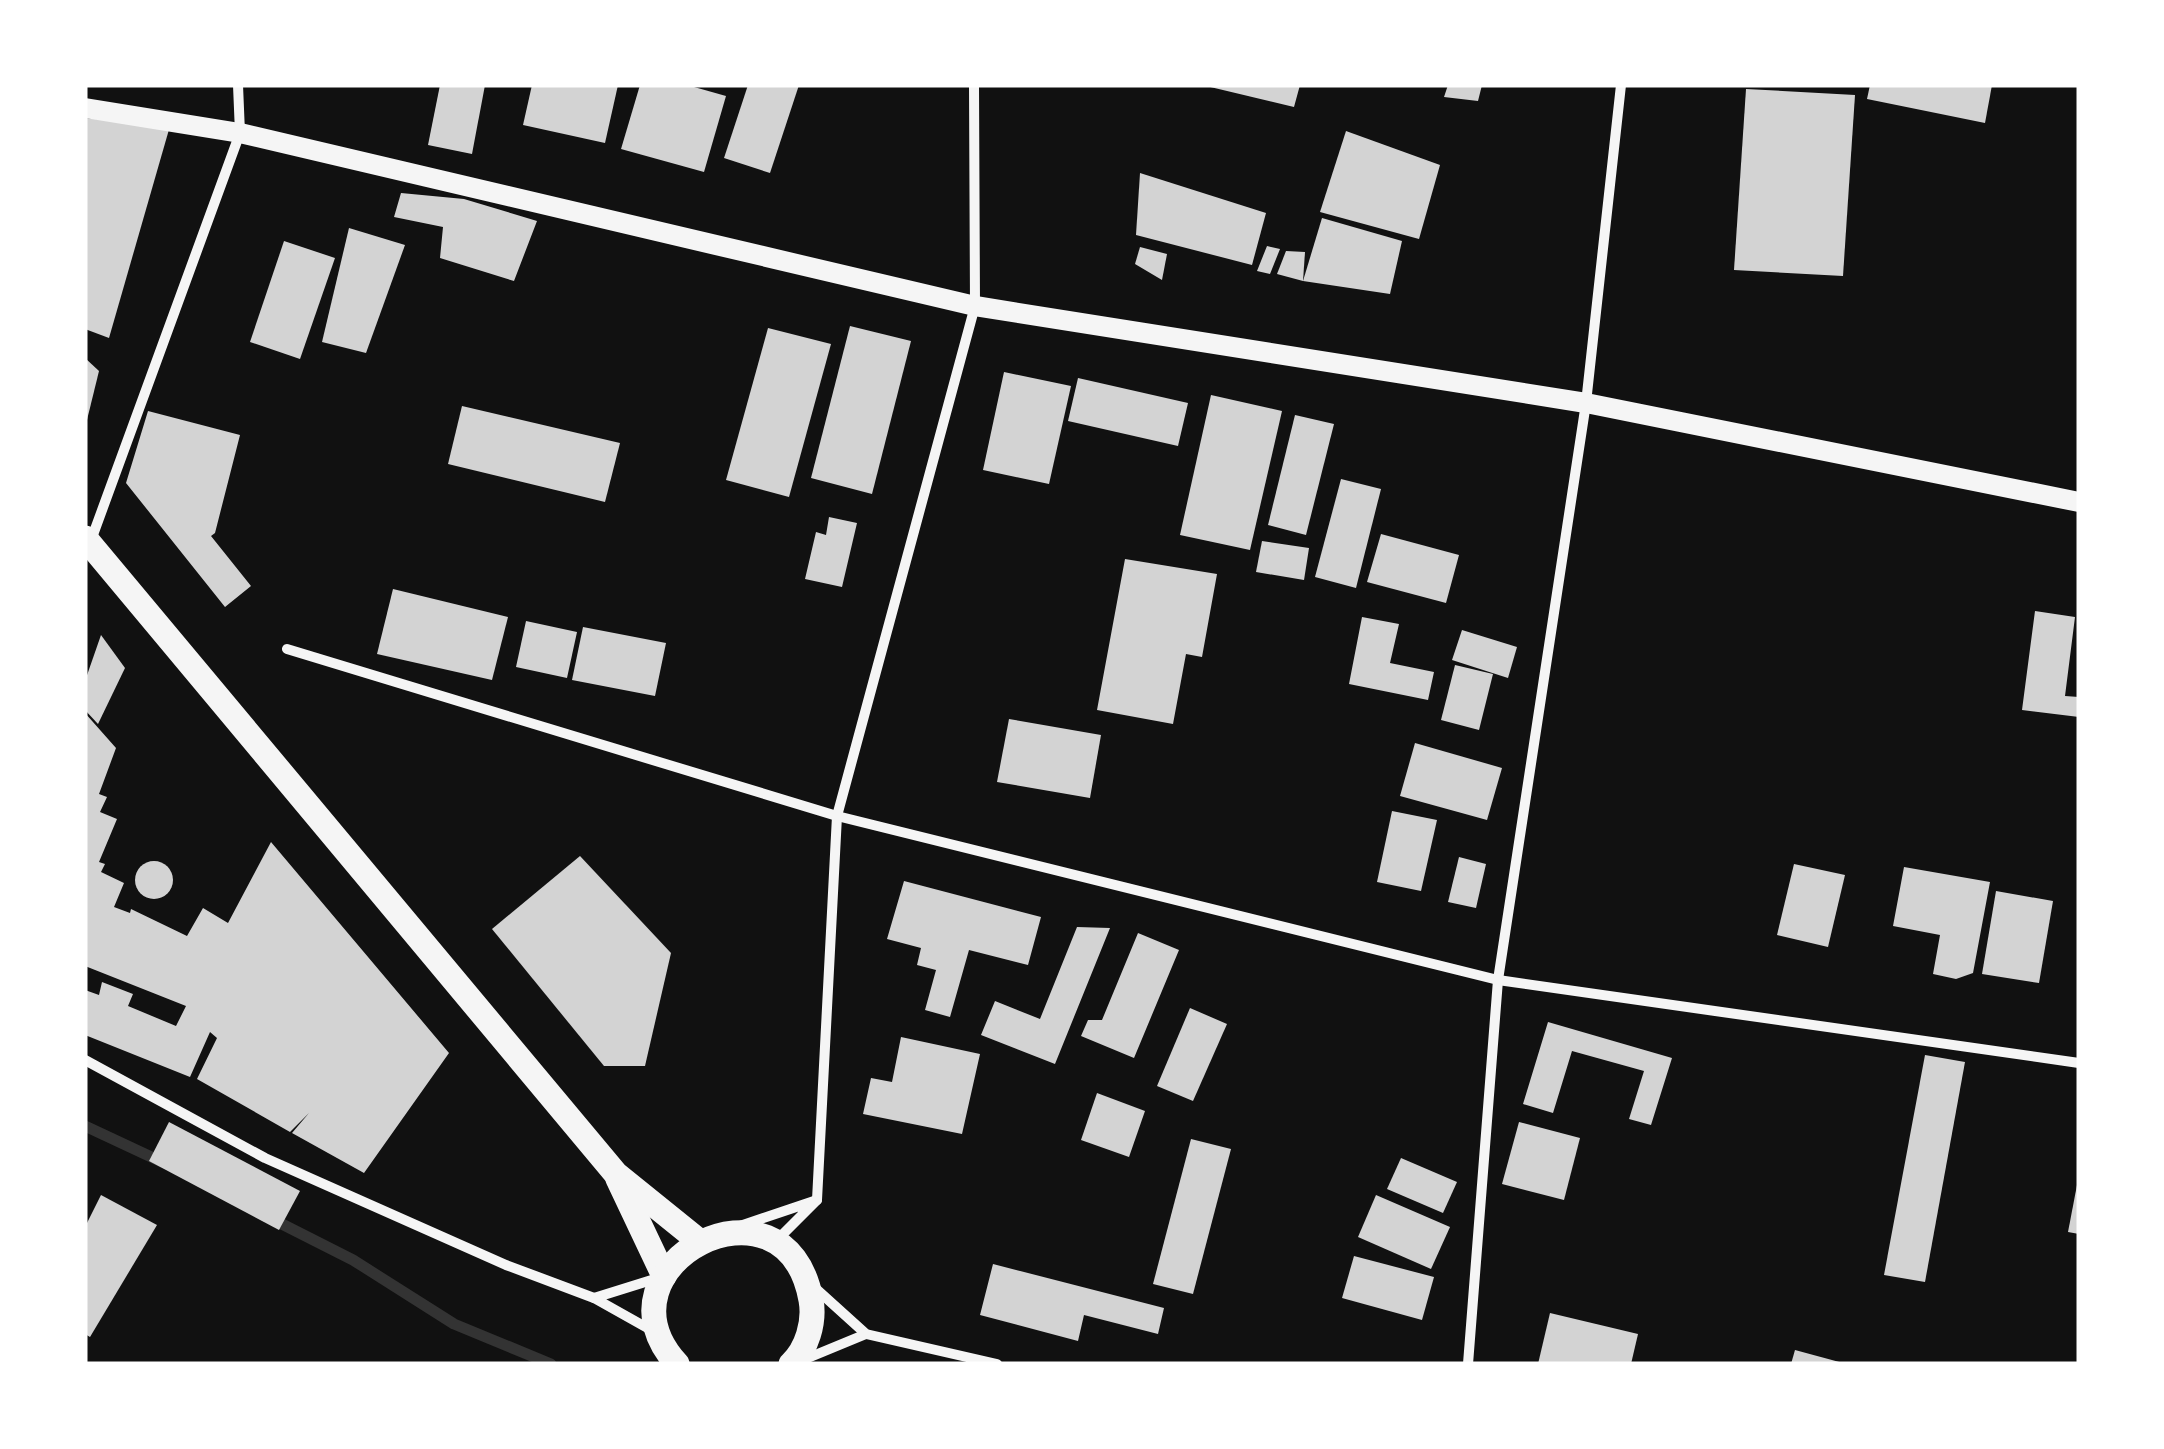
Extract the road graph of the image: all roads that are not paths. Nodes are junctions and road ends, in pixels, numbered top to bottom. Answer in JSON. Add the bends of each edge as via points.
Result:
{"nodes":[{"id":1,"x":238,"y":85,"type":"edge"},
{"id":2,"x":974,"y":85,"type":"edge"},
{"id":3,"x":1621,"y":85,"type":"edge"},
{"id":4,"x":85,"y":108,"type":"edge"},
{"id":5,"x":240,"y":133,"type":"junction"},
{"id":6,"x":976,"y":306,"type":"junction"},
{"id":7,"x":1586,"y":403,"type":"junction"},
{"id":8,"x":2079,"y":502,"type":"edge"},
{"id":9,"x":86,"y":545,"type":"edge"},
{"id":10,"x":287,"y":648,"type":"dead end"},
{"id":11,"x":837,"y":816,"type":"junction"},
{"id":12,"x":1498,"y":980,"type":"junction"},
{"id":13,"x":85,"y":1060,"type":"edge"},
{"id":14,"x":2079,"y":1063,"type":"edge"},
{"id":15,"x":616,"y":1174,"type":"junction"},
{"id":16,"x":817,"y":1200,"type":"junction"},
{"id":17,"x":699,"y":1240,"type":"junction"},
{"id":18,"x":774,"y":1242,"type":"junction"},
{"id":19,"x":664,"y":1276,"type":"junction"},
{"id":20,"x":808,"y":1282,"type":"junction"},
{"id":21,"x":594,"y":1298,"type":"junction"},
{"id":22,"x":660,"y":1334,"type":"junction"},
{"id":23,"x":866,"y":1334,"type":"junction"},
{"id":24,"x":677,"y":1364,"type":"edge"},
{"id":25,"x":792,"y":1364,"type":"edge"},
{"id":26,"x":997,"y":1364,"type":"edge"},
{"id":27,"x":1468,"y":1364,"type":"edge"}],
"edges":[{"from":1,"to":5,"type":"street"},
{"from":2,"to":6,"type":"street"},
{"from":3,"to":7,"type":"street"},
{"from":4,"to":5,"type":"main road"},
{"from":5,"to":6,"type":"main road"},
{"from":5,"to":9,"type":"street"},
{"from":6,"to":7,"type":"main road"},
{"from":6,"to":11,"type":"street"},
{"from":7,"to":8,"type":"main road"},
{"from":7,"to":12,"type":"street"},
{"from":9,"to":15,"type":"main road"},
{"from":10,"to":11,"type":"street"},
{"from":11,"to":12,"type":"street"},
{"from":11,"to":16,"type":"street"},
{"from":12,"to":14,"type":"street"},
{"from":12,"to":27,"type":"street"},
{"from":13,"to":21,"type":"street","via":[[266,1158]]},
{"from":15,"to":17,"type":"main road"},
{"from":15,"to":19,"type":"main road"},
{"from":16,"to":17,"type":"street"},
{"from":16,"to":18,"type":"street"},
{"from":17,"to":18,"type":"main road","via":[[723,1233]]},
{"from":17,"to":19,"type":"main road"},
{"from":18,"to":20,"type":"main road"},
{"from":19,"to":21,"type":"street"},
{"from":19,"to":22,"type":"main road","via":[[656,1300]]},
{"from":20,"to":23,"type":"street"},
{"from":20,"to":25,"type":"main road","via":[[809,1334]]},
{"from":21,"to":22,"type":"street"},
{"from":22,"to":24,"type":"main road"},
{"from":23,"to":25,"type":"street"},
{"from":23,"to":26,"type":"street"}]}
